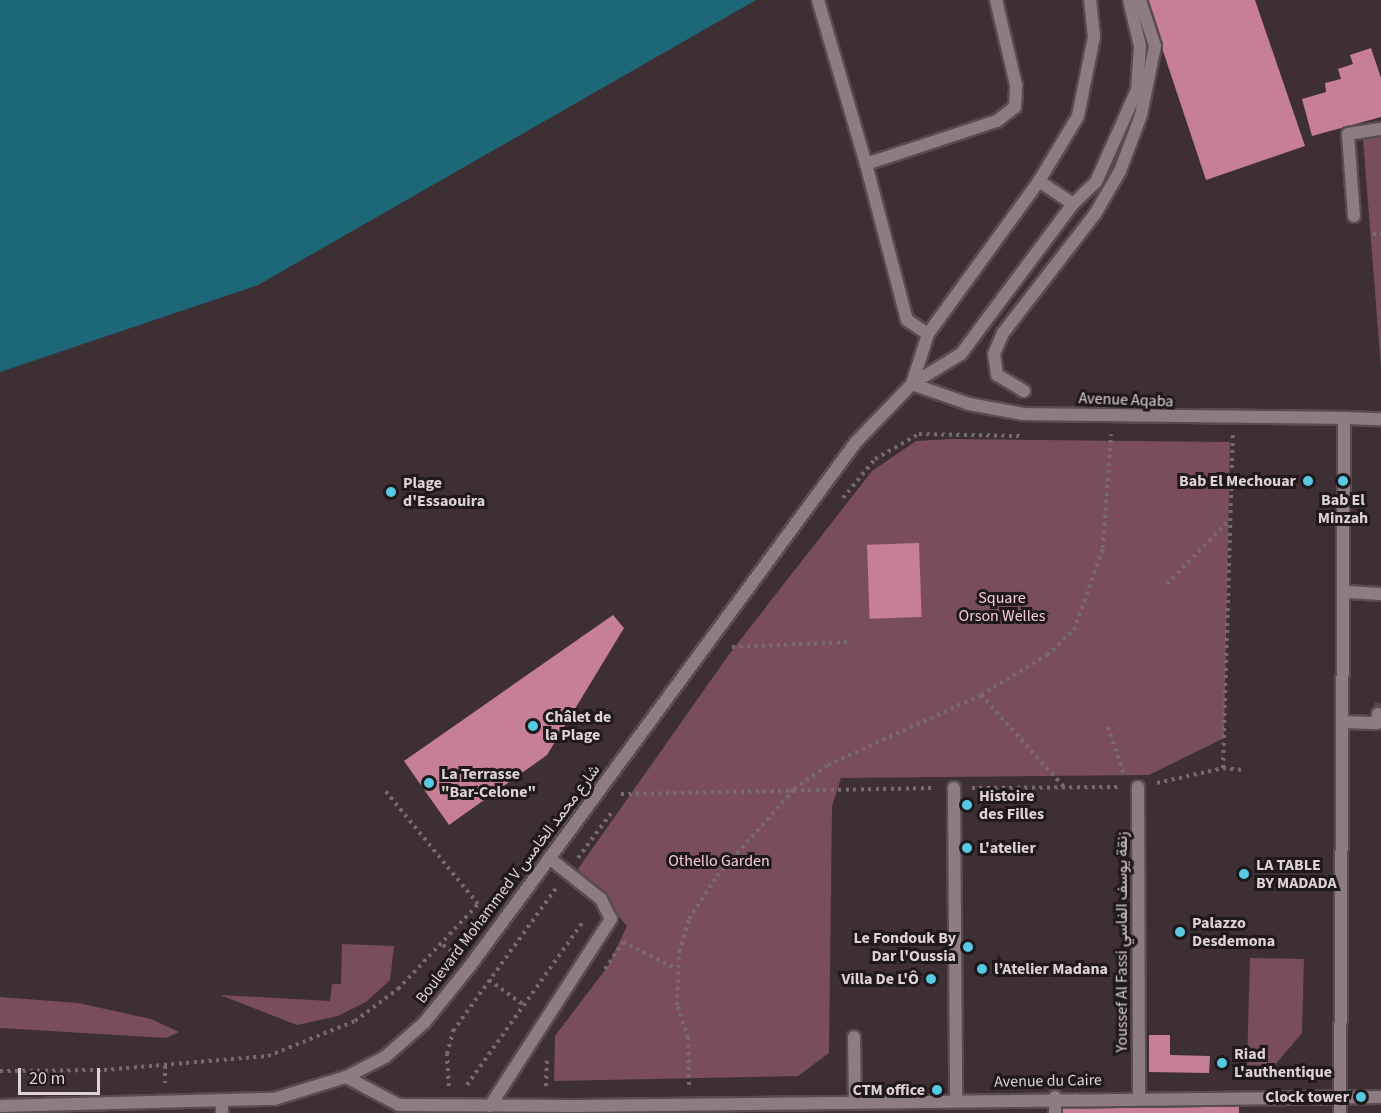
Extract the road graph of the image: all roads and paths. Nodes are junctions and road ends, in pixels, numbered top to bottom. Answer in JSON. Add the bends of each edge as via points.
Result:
{"nodes":[{"id":1,"x":818,"y":0,"type":"edge"},
{"id":2,"x":996,"y":0,"type":"edge"},
{"id":3,"x":1090,"y":0,"type":"edge"},
{"id":4,"x":1129,"y":0,"type":"edge"},
{"id":5,"x":1140,"y":0,"type":"edge"},
{"id":6,"x":1381,"y":129,"type":"edge"},
{"id":7,"x":866,"y":164,"type":"junction"},
{"id":8,"x":1039,"y":181,"type":"junction"},
{"id":9,"x":1073,"y":204,"type":"junction"},
{"id":10,"x":1354,"y":216,"type":"dead end"},
{"id":11,"x":1373,"y":234,"type":"dead end"},
{"id":12,"x":1381,"y":234,"type":"edge"},
{"id":13,"x":928,"y":334,"type":"junction"},
{"id":14,"x":912,"y":384,"type":"junction"},
{"id":15,"x":1024,"y":391,"type":"dead end"},
{"id":16,"x":1111,"y":416,"type":"junction"},
{"id":17,"x":1344,"y":418,"type":"junction"},
{"id":18,"x":1381,"y":419,"type":"edge"},
{"id":19,"x":1233,"y":420,"type":"junction"},
{"id":20,"x":1030,"y":436,"type":"dead end"},
{"id":21,"x":1102,"y":437,"type":"dead end"},
{"id":22,"x":1111,"y":437,"type":"junction"},
{"id":23,"x":840,"y":502,"type":"dead end"},
{"id":24,"x":1230,"y":519,"type":"junction"},
{"id":25,"x":1167,"y":584,"type":"dead end"},
{"id":26,"x":1345,"y":592,"type":"junction"},
{"id":27,"x":1381,"y":594,"type":"edge"},
{"id":28,"x":852,"y":642,"type":"dead end"},
{"id":29,"x":732,"y":647,"type":"dead end"},
{"id":30,"x":981,"y":695,"type":"junction"},
{"id":31,"x":1378,"y":714,"type":"dead end"},
{"id":32,"x":1344,"y":722,"type":"junction"},
{"id":33,"x":1108,"y":727,"type":"dead end"},
{"id":34,"x":1223,"y":768,"type":"junction"},
{"id":35,"x":1243,"y":770,"type":"dead end"},
{"id":36,"x":606,"y":782,"type":"junction"},
{"id":37,"x":1138,"y":787,"type":"joint"},
{"id":38,"x":383,"y":788,"type":"dead end"},
{"id":39,"x":954,"y":788,"type":"junction"},
{"id":40,"x":1065,"y":788,"type":"junction"},
{"id":41,"x":794,"y":789,"type":"junction"},
{"id":42,"x":549,"y":858,"type":"junction"},
{"id":43,"x":677,"y":969,"type":"junction"},
{"id":44,"x":603,"y":973,"type":"dead end"},
{"id":45,"x":854,"y":1037,"type":"dead end"},
{"id":46,"x":548,"y":1054,"type":"dead end"},
{"id":47,"x":0,"y":1071,"type":"edge"},
{"id":48,"x":346,"y":1077,"type":"junction"},
{"id":49,"x":688,"y":1083,"type":"junction"},
{"id":50,"x":677,"y":1084,"type":"dead end"},
{"id":51,"x":558,"y":1087,"type":"dead end"},
{"id":52,"x":1055,"y":1097,"type":"junction"},
{"id":53,"x":1139,"y":1097,"type":"junction"},
{"id":54,"x":1340,"y":1097,"type":"junction"},
{"id":55,"x":1381,"y":1097,"type":"edge"},
{"id":56,"x":851,"y":1099,"type":"junction"},
{"id":57,"x":956,"y":1100,"type":"junction"},
{"id":58,"x":0,"y":1106,"type":"edge"},
{"id":59,"x":490,"y":1106,"type":"junction"},
{"id":60,"x":690,"y":1106,"type":"junction"},
{"id":61,"x":108,"y":1109,"type":"edge"},
{"id":62,"x":222,"y":1109,"type":"edge"},
{"id":63,"x":1055,"y":1113,"type":"edge"},
{"id":64,"x":1340,"y":1113,"type":"edge"}],
"edges":[{"from":1,"to":7,"type":"street"},
{"from":2,"to":7,"type":"street","via":[[1016,85],[1014,107],[997,121]]},
{"from":3,"to":8,"type":"street","via":[[1094,37],[1078,116]]},
{"from":4,"to":9,"type":"street","via":[[1140,46],[1137,90],[1096,182]]},
{"from":5,"to":15,"type":"street","via":[[1155,46],[1141,115],[1120,171],[1095,214],[1003,333],[994,354],[997,375]]},
{"from":6,"to":10,"type":"street","via":[[1348,134]]},
{"from":7,"to":13,"type":"street","via":[[907,320]]},
{"from":8,"to":9,"type":"street"},
{"from":8,"to":13,"type":"street"},
{"from":9,"to":14,"type":"street","via":[[961,354]]},
{"from":11,"to":12,"type":"path"},
{"from":13,"to":14,"type":"street"},
{"from":14,"to":16,"type":"street","name":"Avenue Aqaba","via":[[969,404],[1023,414]]},
{"from":14,"to":36,"type":"street","name":"Boulevard Mohammed V شارع محمد الخامس","via":[[856,442]]},
{"from":16,"to":19,"type":"street","name":"Avenue Aqaba"},
{"from":16,"to":22,"type":"path"},
{"from":17,"to":18,"type":"street","name":"Avenue Aqaba"},
{"from":17,"to":19,"type":"street","name":"Avenue Aqaba"},
{"from":17,"to":26,"type":"street"},
{"from":19,"to":24,"type":"path"},
{"from":20,"to":23,"type":"path","via":[[919,434],[875,459]]},
{"from":21,"to":22,"type":"path"},
{"from":22,"to":30,"type":"path","via":[[1103,548],[1074,630],[1047,655]]},
{"from":24,"to":25,"type":"path"},
{"from":24,"to":34,"type":"path"},
{"from":26,"to":27,"type":"street"},
{"from":26,"to":32,"type":"street"},
{"from":28,"to":29,"type":"path"},
{"from":30,"to":40,"type":"path"},
{"from":30,"to":41,"type":"path","via":[[879,738]]},
{"from":31,"to":32,"type":"street","via":[[1377,723]]},
{"from":32,"to":54,"type":"street"},
{"from":33,"to":40,"type":"path","via":[[1128,787]]},
{"from":34,"to":35,"type":"path"},
{"from":34,"to":37,"type":"path"},
{"from":36,"to":41,"type":"path","via":[[623,796]]},
{"from":36,"to":42,"type":"street","name":"Boulevard Mohammed V شارع محمد الخامس"},
{"from":37,"to":53,"type":"street","name":"Youssef Al Fassi زنقة يوسف الفاسي"},
{"from":38,"to":47,"type":"path","via":[[478,904],[398,989],[355,1021],[268,1056]]},
{"from":39,"to":40,"type":"path"},
{"from":39,"to":41,"type":"path"},
{"from":39,"to":57,"type":"street"},
{"from":41,"to":43,"type":"path","via":[[717,876],[689,919]]},
{"from":42,"to":48,"type":"street","name":"Boulevard Mohammed V شارع محمد الخامس","via":[[424,1023],[385,1058]]},
{"from":42,"to":59,"type":"street","via":[[601,899],[611,918]]},
{"from":43,"to":44,"type":"path","via":[[623,942]]},
{"from":43,"to":49,"type":"path","via":[[676,1005],[688,1038]]},
{"from":45,"to":56,"type":"street"},
{"from":46,"to":51,"type":"path","via":[[546,1087]]},
{"from":48,"to":59,"type":"street","name":"Avenue du Caire","via":[[399,1105]]},
{"from":48,"to":62,"type":"street","name":"Boulevard Mohammed V شارع محمد الخامس","via":[[274,1100]]},
{"from":49,"to":50,"type":"path"},
{"from":49,"to":60,"type":"path"},
{"from":52,"to":53,"type":"street","name":"Avenue du Caire"},
{"from":52,"to":57,"type":"street","name":"Avenue du Caire"},
{"from":52,"to":63,"type":"street"},
{"from":53,"to":54,"type":"street","name":"Avenue du Caire"},
{"from":54,"to":55,"type":"street","name":"Avenue du Caire"},
{"from":54,"to":64,"type":"street"},
{"from":56,"to":57,"type":"street","name":"Avenue du Caire"},
{"from":56,"to":60,"type":"street","name":"Avenue du Caire"},
{"from":58,"to":61,"type":"street","name":"Boulevard Mohammed V شارع محمد الخامس"},
{"from":59,"to":60,"type":"street","name":"Avenue du Caire"},
{"from":61,"to":62,"type":"street","name":"Boulevard Mohammed V شارع محمد الخامس"}]}
